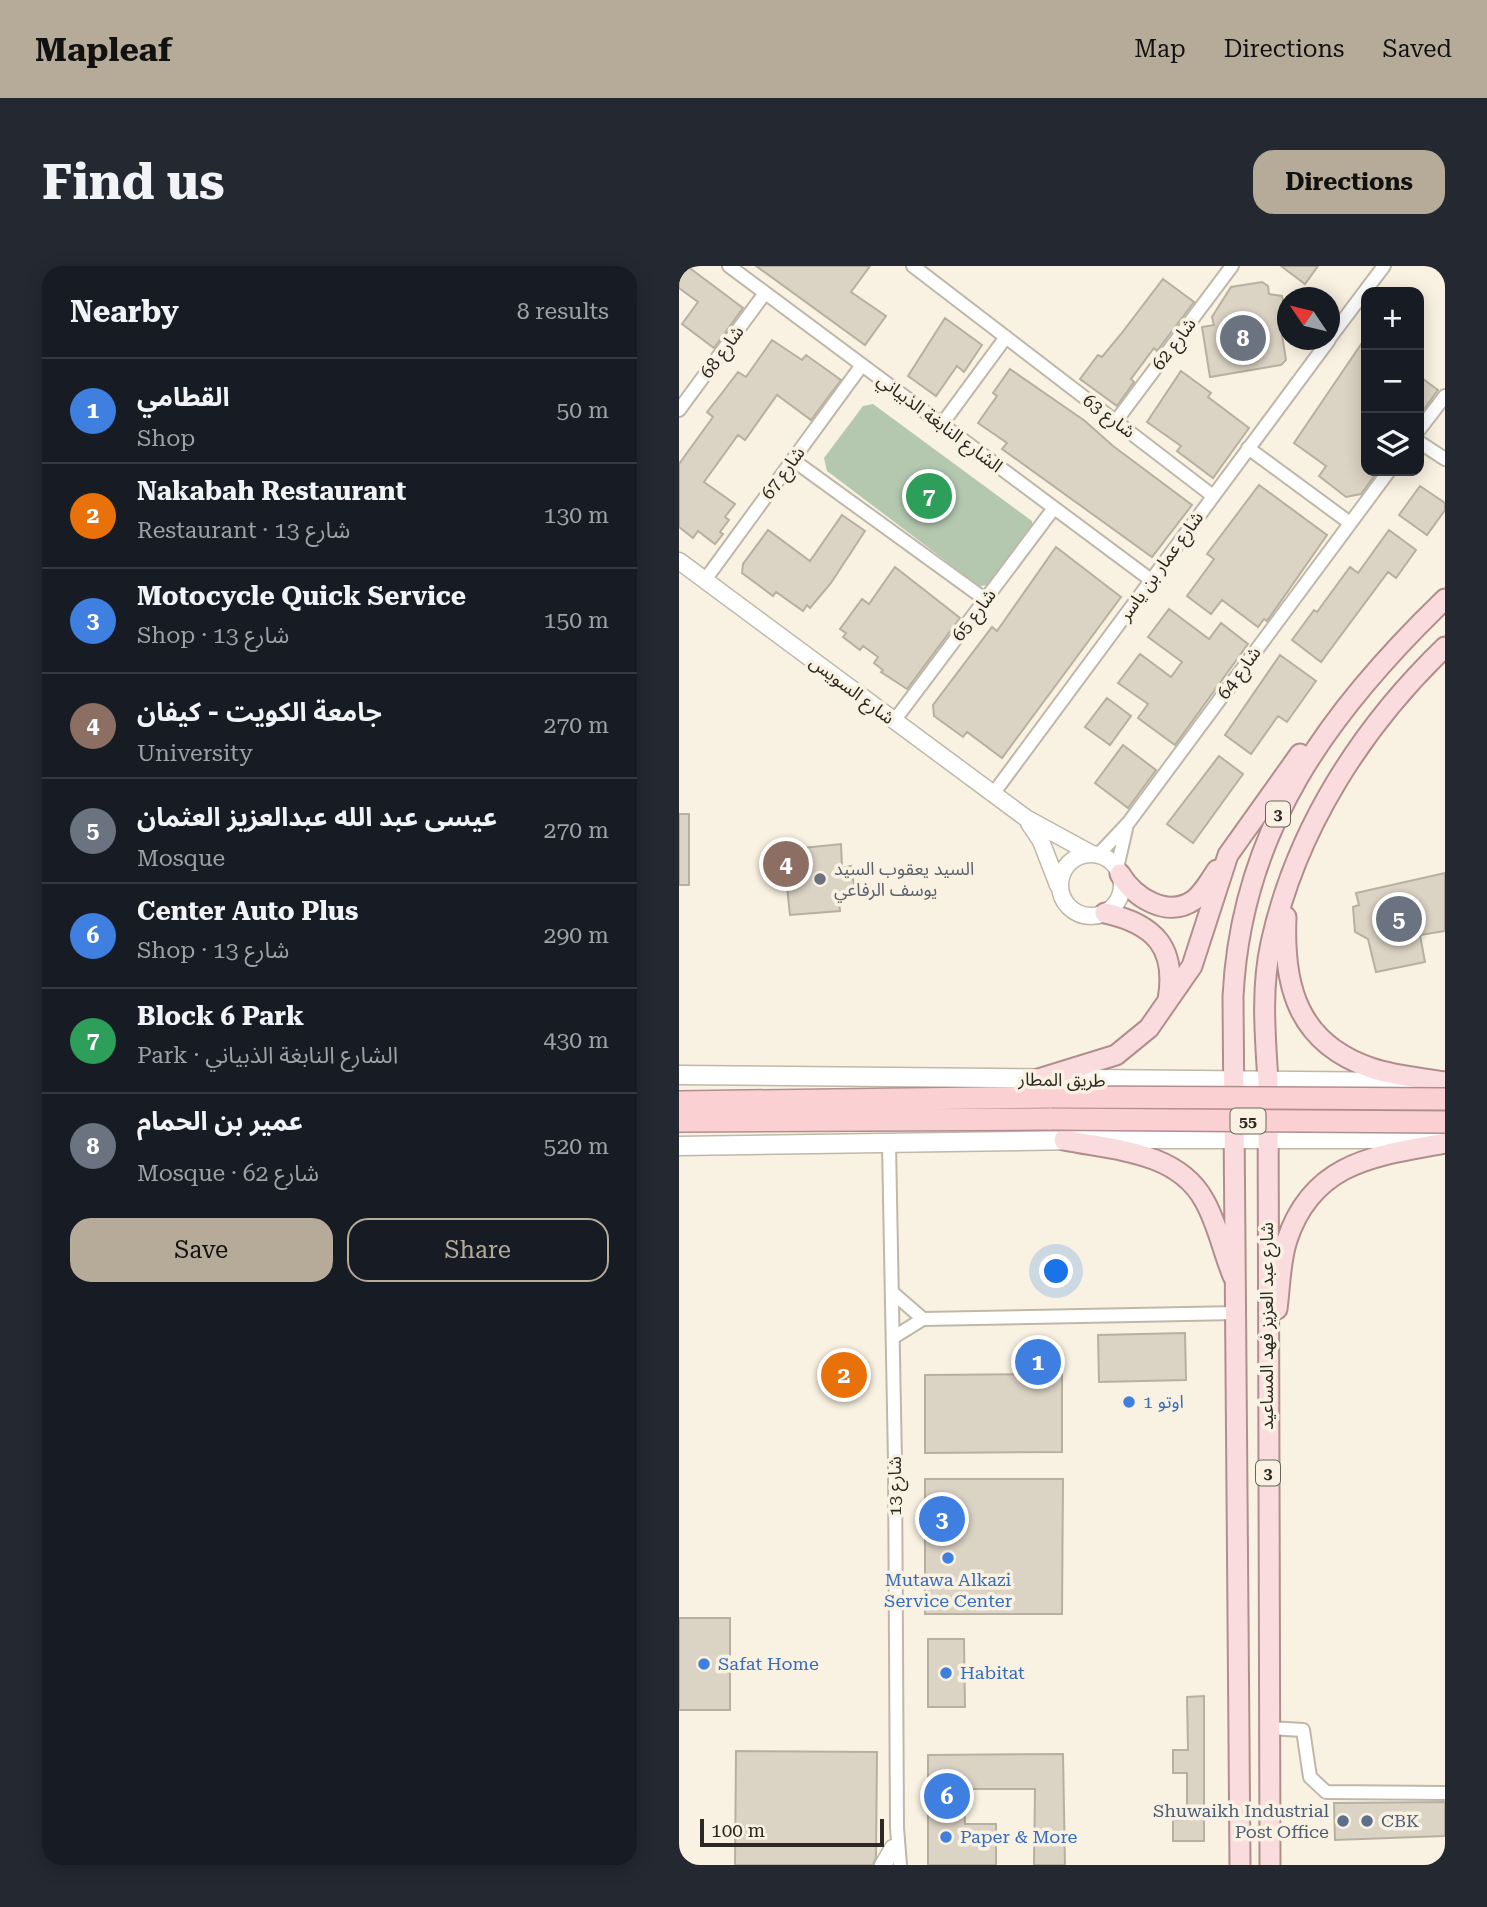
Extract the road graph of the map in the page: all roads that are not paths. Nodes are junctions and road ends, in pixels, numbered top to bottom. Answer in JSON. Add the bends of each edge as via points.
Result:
{"nodes":[{"id":1,"x":729,"y":266,"type":"edge"},
{"id":2,"x":913,"y":266,"type":"edge"},
{"id":3,"x":1232,"y":266,"type":"edge"},
{"id":4,"x":1384,"y":266,"type":"edge"},
{"id":5,"x":765,"y":293,"type":"junction"},
{"id":6,"x":1340,"y":324,"type":"edge"},
{"id":7,"x":1006,"y":337,"type":"junction"},
{"id":8,"x":1321,"y":350,"type":"edge"},
{"id":9,"x":862,"y":365,"type":"junction"},
{"id":10,"x":1445,"y":396,"type":"edge"},
{"id":11,"x":679,"y":410,"type":"edge"},
{"id":12,"x":1116,"y":421,"type":"junction"},
{"id":13,"x":1424,"y":423,"type":"edge"},
{"id":14,"x":941,"y":424,"type":"junction"},
{"id":15,"x":1424,"y":445,"type":"edge"},
{"id":16,"x":1248,"y":448,"type":"junction"},
{"id":17,"x":793,"y":460,"type":"junction"},
{"id":18,"x":1445,"y":460,"type":"edge"},
{"id":19,"x":1385,"y":476,"type":"edge"},
{"id":20,"x":1213,"y":496,"type":"junction"},
{"id":21,"x":1054,"y":508,"type":"junction"},
{"id":22,"x":1350,"y":523,"type":"junction"},
{"id":23,"x":679,"y":561,"type":"edge"},
{"id":24,"x":705,"y":580,"type":"junction"},
{"id":25,"x":1151,"y":580,"type":"junction"},
{"id":26,"x":1445,"y":599,"type":"edge"},
{"id":27,"x":986,"y":600,"type":"junction"},
{"id":28,"x":1445,"y":647,"type":"edge"},
{"id":29,"x":1335,"y":718,"type":"junction"},
{"id":30,"x":894,"y":721,"type":"junction"},
{"id":31,"x":993,"y":794,"type":"junction"},
{"id":32,"x":1026,"y":818,"type":"junction"},
{"id":33,"x":1129,"y":822,"type":"junction"},
{"id":34,"x":1095,"y":855,"type":"junction"},
{"id":35,"x":1228,"y":855,"type":"junction"},
{"id":36,"x":1119,"y":871,"type":"junction"},
{"id":37,"x":1288,"y":886,"type":"junction"},
{"id":38,"x":1061,"y":893,"type":"junction"},
{"id":39,"x":1105,"y":914,"type":"junction"},
{"id":40,"x":1168,"y":1003,"type":"junction"},
{"id":41,"x":679,"y":1075,"type":"edge"},
{"id":42,"x":1035,"y":1080,"type":"junction"},
{"id":43,"x":1158,"y":1081,"type":"junction"},
{"id":44,"x":1235,"y":1081,"type":"junction"},
{"id":45,"x":1268,"y":1081,"type":"junction"},
{"id":46,"x":1339,"y":1081,"type":"junction"},
{"id":47,"x":1445,"y":1082,"type":"edge"},
{"id":48,"x":679,"y":1087,"type":"edge"},
{"id":49,"x":808,"y":1099,"type":"junction"},
{"id":50,"x":1445,"y":1099,"type":"edge"},
{"id":51,"x":679,"y":1102,"type":"edge"},
{"id":52,"x":795,"y":1119,"type":"junction"},
{"id":53,"x":679,"y":1121,"type":"edge"},
{"id":54,"x":1445,"y":1122,"type":"edge"},
{"id":55,"x":679,"y":1132,"type":"edge"},
{"id":56,"x":1150,"y":1139,"type":"junction"},
{"id":57,"x":1064,"y":1140,"type":"junction"},
{"id":58,"x":1235,"y":1140,"type":"junction"},
{"id":59,"x":1268,"y":1140,"type":"junction"},
{"id":60,"x":1343,"y":1140,"type":"junction"},
{"id":61,"x":1445,"y":1141,"type":"edge"},
{"id":62,"x":889,"y":1144,"type":"junction"},
{"id":63,"x":679,"y":1146,"type":"edge"},
{"id":64,"x":1238,"y":1289,"type":"junction"},
{"id":65,"x":893,"y":1293,"type":"junction"},
{"id":66,"x":1238,"y":1313,"type":"junction"},
{"id":67,"x":923,"y":1319,"type":"junction"},
{"id":68,"x":894,"y":1337,"type":"junction"},
{"id":69,"x":1267,"y":1390,"type":"junction"},
{"id":70,"x":1267,"y":1639,"type":"junction"},
{"id":71,"x":1238,"y":1641,"type":"junction"},
{"id":72,"x":1268,"y":1728,"type":"junction"},
{"id":73,"x":1445,"y":1793,"type":"edge"},
{"id":74,"x":897,"y":1828,"type":"junction"},
{"id":75,"x":893,"y":1848,"type":"junction"},
{"id":76,"x":1239,"y":1862,"type":"edge"},
{"id":77,"x":883,"y":1865,"type":"edge"},
{"id":78,"x":893,"y":1865,"type":"edge"},
{"id":79,"x":900,"y":1865,"type":"edge"},
{"id":80,"x":1271,"y":1865,"type":"edge"}],
"edges":[{"from":1,"to":5,"type":"street","name":"الشارع النابغة الذبياني"},
{"from":2,"to":7,"type":"street","name":"شارع 63"},
{"from":3,"to":12,"type":"street","name":"شارع 62"},
{"from":4,"to":6,"type":"street","name":"شارع عمار بن ياسر"},
{"from":5,"to":9,"type":"street","name":"الشارع النابغة الذبياني"},
{"from":5,"to":11,"type":"street","name":"شارع 68"},
{"from":7,"to":12,"type":"street","name":"شارع 63"},
{"from":7,"to":14,"type":"street"},
{"from":8,"to":16,"type":"street","name":"شارع عمار بن ياسر"},
{"from":9,"to":14,"type":"street","name":"الشارع النابغة الذبياني"},
{"from":9,"to":17,"type":"street","name":"شارع 67"},
{"from":10,"to":13,"type":"street"},
{"from":12,"to":20,"type":"street","name":"شارع 63"},
{"from":14,"to":21,"type":"street","name":"الشارع النابغة الذبياني"},
{"from":15,"to":18,"type":"street"},
{"from":16,"to":20,"type":"street","name":"شارع عمار بن ياسر"},
{"from":16,"to":22,"type":"street"},
{"from":17,"to":24,"type":"street","name":"شارع 67"},
{"from":17,"to":27,"type":"street"},
{"from":19,"to":22,"type":"street","name":"شارع 64"},
{"from":20,"to":25,"type":"street","name":"شارع عمار بن ياسر"},
{"from":21,"to":25,"type":"street","name":"الشارع النابغة الذبياني"},
{"from":21,"to":27,"type":"street","name":"شارع 65"},
{"from":22,"to":33,"type":"street","name":"شارع 64"},
{"from":23,"to":24,"type":"street","name":"شارع السويس"},
{"from":24,"to":30,"type":"street","name":"شارع السويس"},
{"from":25,"to":31,"type":"street","name":"شارع عمار بن ياسر"},
{"from":26,"to":29,"type":"main road","number":"3"},
{"from":27,"to":30,"type":"street","name":"شارع 65"},
{"from":28,"to":37,"type":"main road","number":"3","via":[[1378,720],[1335,783]]},
{"from":29,"to":35,"type":"main road","via":[[1299,755]]},
{"from":29,"to":44,"type":"main road","number":"3","via":[[1281,808],[1255,872],[1234,961]]},
{"from":30,"to":31,"type":"street","name":"شارع السويس"},
{"from":31,"to":32,"type":"street","name":"شارع السويس"},
{"from":32,"to":34,"type":"street","name":"شارع السويس"},
{"from":32,"to":38,"type":"street","name":"شارع السويس","via":[[1041,841]]},
{"from":33,"to":34,"type":"street","name":"شارع 64"},
{"from":33,"to":36,"type":"street","name":"شارع 64"},
{"from":34,"to":36,"type":"street"},
{"from":34,"to":38,"type":"street","via":[[1076,858],[1067,866]]},
{"from":35,"to":36,"type":"main road","via":[[1203,891],[1185,904],[1164,906],[1144,899],[1131,890]]},
{"from":35,"to":40,"type":"main road","via":[[1192,965]]},
{"from":36,"to":39,"type":"street","via":[[1120,897]]},
{"from":37,"to":45,"type":"main road","number":"3","via":[[1271,944],[1264,1003]]},
{"from":37,"to":47,"type":"main road","number":"3","via":[[1288,979],[1310,1027],[1349,1059],[1374,1069]]},
{"from":38,"to":39,"type":"street","via":[[1066,905],[1080,915]]},
{"from":39,"to":40,"type":"main road","via":[[1143,927],[1166,951],[1172,971]]},
{"from":40,"to":42,"type":"main road","via":[[1149,1028],[1122,1051]]},
{"from":41,"to":42,"type":"main road","name":"طريق المطار"},
{"from":42,"to":43,"type":"main road","name":"طريق المطار"},
{"from":43,"to":44,"type":"main road","name":"طريق المطار"},
{"from":43,"to":56,"type":"main road","via":[[1170,1101],[1170,1112],[1159,1133]]},
{"from":44,"to":45,"type":"main road","name":"طريق المطار"},
{"from":44,"to":58,"type":"main road","name":"شارع عبد العزيز فهد المساعيد","number":"3"},
{"from":45,"to":46,"type":"main road","name":"طريق المطار"},
{"from":45,"to":59,"type":"main road","name":"شارع عبد العزيز فهد المساعيد","number":"3"},
{"from":46,"to":47,"type":"main road","name":"طريق المطار"},
{"from":46,"to":60,"type":"main road","via":[[1324,1096],[1321,1107],[1326,1127]]},
{"from":48,"to":49,"type":"highway","via":[[780,1090]]},
{"from":49,"to":50,"type":"highway","name":"طريق المطار","number":"55","bridge":true},
{"from":49,"to":51,"type":"highway","name":"طريق المطار","number":"55"},
{"from":52,"to":53,"type":"highway","number":"55"},
{"from":52,"to":54,"type":"highway","number":"55","bridge":true},
{"from":52,"to":55,"type":"highway","via":[[764,1128]]},
{"from":56,"to":57,"type":"main road"},
{"from":56,"to":58,"type":"main road"},
{"from":57,"to":62,"type":"main road"},
{"from":57,"to":64,"type":"main road","via":[[1147,1156],[1190,1180],[1205,1200]]},
{"from":58,"to":59,"type":"main road"},
{"from":58,"to":64,"type":"main road","name":"شارع عبد العزيز فهد المساعيد","number":"3"},
{"from":59,"to":60,"type":"main road"},
{"from":59,"to":69,"type":"main road","name":"شارع عبد العزيز فهد المساعيد","number":"3"},
{"from":60,"to":61,"type":"main road"},
{"from":61,"to":69,"type":"main road","via":[[1376,1155],[1344,1167],[1319,1186],[1299,1210],[1286,1242]]},
{"from":62,"to":63,"type":"main road"},
{"from":62,"to":65,"type":"street","name":"شارع 13"},
{"from":64,"to":66,"type":"main road","name":"شارع عبد العزيز فهد المساعيد","number":"3"},
{"from":65,"to":67,"type":"street"},
{"from":65,"to":68,"type":"street","name":"شارع 13"},
{"from":66,"to":67,"type":"street"},
{"from":66,"to":71,"type":"main road","name":"شارع عبد العزيز فهد المساعيد","number":"3"},
{"from":67,"to":68,"type":"street"},
{"from":68,"to":74,"type":"street","name":"شارع 13"},
{"from":69,"to":70,"type":"main road","name":"شارع عبد العزيز فهد المساعيد","number":"3"},
{"from":70,"to":71,"type":"main road","via":[[1252,1630]]},
{"from":70,"to":72,"type":"main road","name":"شارع عبد العزيز فهد المساعيد","number":"3"},
{"from":71,"to":76,"type":"main road","name":"شارع عبد العزيز فهد المساعيد","number":"3"},
{"from":72,"to":73,"type":"street","via":[[1303,1730],[1310,1777],[1326,1792]]},
{"from":72,"to":80,"type":"main road","name":"شارع عبد العزيز فهد المساعيد","number":"3"},
{"from":74,"to":75,"type":"street","name":"شارع 13"},
{"from":74,"to":79,"type":"street","name":"شارع 13"},
{"from":75,"to":77,"type":"street"},
{"from":75,"to":78,"type":"street","name":"شارع 13"}]}
